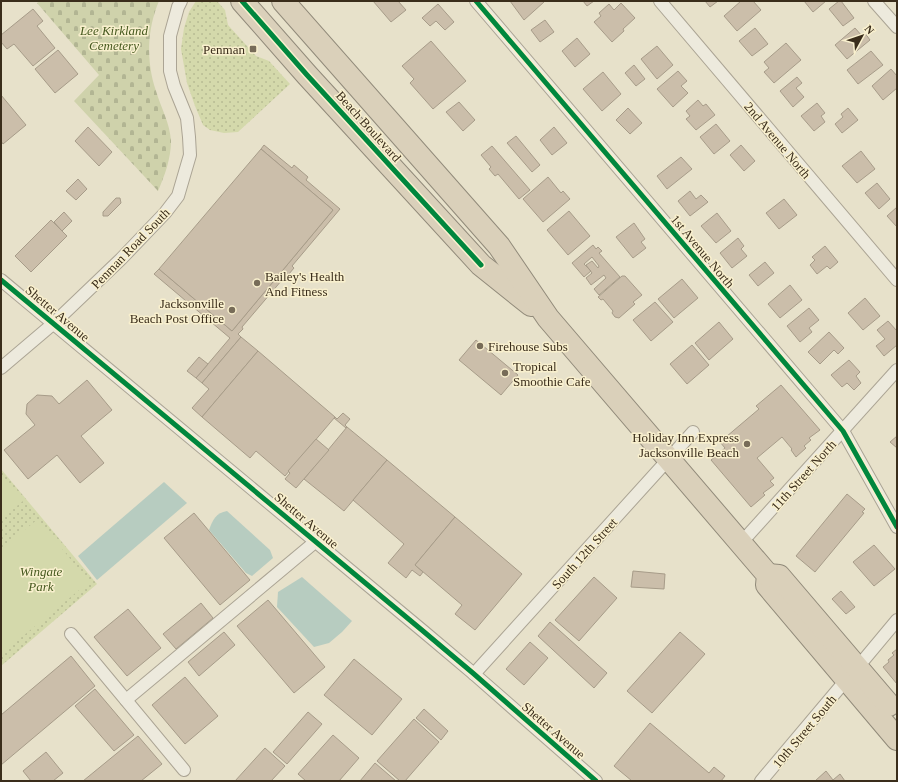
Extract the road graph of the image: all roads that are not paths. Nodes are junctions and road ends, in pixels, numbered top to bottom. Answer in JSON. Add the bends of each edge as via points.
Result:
{"nodes":[{"id":1,"x":181,"y":1,"type":"edge"},
{"id":2,"x":242,"y":1,"type":"edge"},
{"id":3,"x":283,"y":1,"type":"edge"},
{"id":4,"x":476,"y":1,"type":"edge"},
{"id":5,"x":660,"y":1,"type":"edge"},
{"id":6,"x":874,"y":1,"type":"edge"},
{"id":7,"x":897,"y":28,"type":"edge"},
{"id":8,"x":1,"y":280,"type":"edge"},
{"id":9,"x":897,"y":280,"type":"edge"},
{"id":10,"x":548,"y":318,"type":"junction"},
{"id":11,"x":54,"y":323,"type":"junction"},
{"id":12,"x":1,"y":368,"type":"edge"},
{"id":13,"x":897,"y":370,"type":"edge"},
{"id":14,"x":842,"y":431,"type":"junction"},
{"id":15,"x":693,"y":432,"type":"dead end"},
{"id":16,"x":668,"y":459,"type":"junction"},
{"id":17,"x":897,"y":527,"type":"edge"},
{"id":18,"x":315,"y":542,"type":"junction"},
{"id":19,"x":741,"y":543,"type":"junction"},
{"id":20,"x":768,"y":575,"type":"junction"},
{"id":21,"x":897,"y":620,"type":"edge"},
{"id":22,"x":71,"y":634,"type":"dead end"},
{"id":23,"x":474,"y":674,"type":"junction"},
{"id":24,"x":852,"y":674,"type":"junction"},
{"id":25,"x":126,"y":700,"type":"junction"},
{"id":26,"x":895,"y":713,"type":"edge"},
{"id":27,"x":897,"y":739,"type":"edge"},
{"id":28,"x":184,"y":770,"type":"dead end"},
{"id":29,"x":596,"y":781,"type":"edge"},
{"id":30,"x":761,"y":781,"type":"edge"}],
"edges":[{"from":1,"to":11,"type":"street","name":"Penman Road South","via":[[170,36],[170,71],[187,118],[190,155],[178,196],[166,213]]},
{"from":2,"to":10,"type":"highway","name":"Beach Boulevard","via":[[481,265]]},
{"from":3,"to":10,"type":"highway","via":[[499,246]]},
{"from":4,"to":14,"type":"street","name":"1st Avenue North"},
{"from":5,"to":9,"type":"street","name":"2nd Avenue North"},
{"from":6,"to":7,"type":"street"},
{"from":8,"to":11,"type":"street","name":"Shetter Avenue"},
{"from":10,"to":16,"type":"highway"},
{"from":11,"to":12,"type":"street","name":"Penman Road South"},
{"from":11,"to":18,"type":"street","name":"Shetter Avenue"},
{"from":13,"to":14,"type":"street","name":"11th Street North"},
{"from":14,"to":17,"type":"street","name":"1st Avenue North"},
{"from":14,"to":19,"type":"street","name":"11th Street North"},
{"from":15,"to":16,"type":"street","name":"South 12th Street"},
{"from":16,"to":19,"type":"highway"},
{"from":16,"to":23,"type":"street","name":"South 12th Street"},
{"from":18,"to":23,"type":"street","name":"Shetter Avenue"},
{"from":18,"to":25,"type":"street"},
{"from":19,"to":20,"type":"highway"},
{"from":20,"to":24,"type":"highway","via":[[767,586],[810,637]]},
{"from":20,"to":24,"type":"highway","via":[[779,576],[834,639]]},
{"from":21,"to":24,"type":"street","name":"10th Street South"},
{"from":22,"to":25,"type":"street"},
{"from":23,"to":29,"type":"street","name":"Shetter Avenue"},
{"from":24,"to":26,"type":"highway","via":[[851,678],[862,684],[885,709]]},
{"from":24,"to":27,"type":"highway"},
{"from":24,"to":30,"type":"street","name":"10th Street South"},
{"from":25,"to":28,"type":"street"}]}
